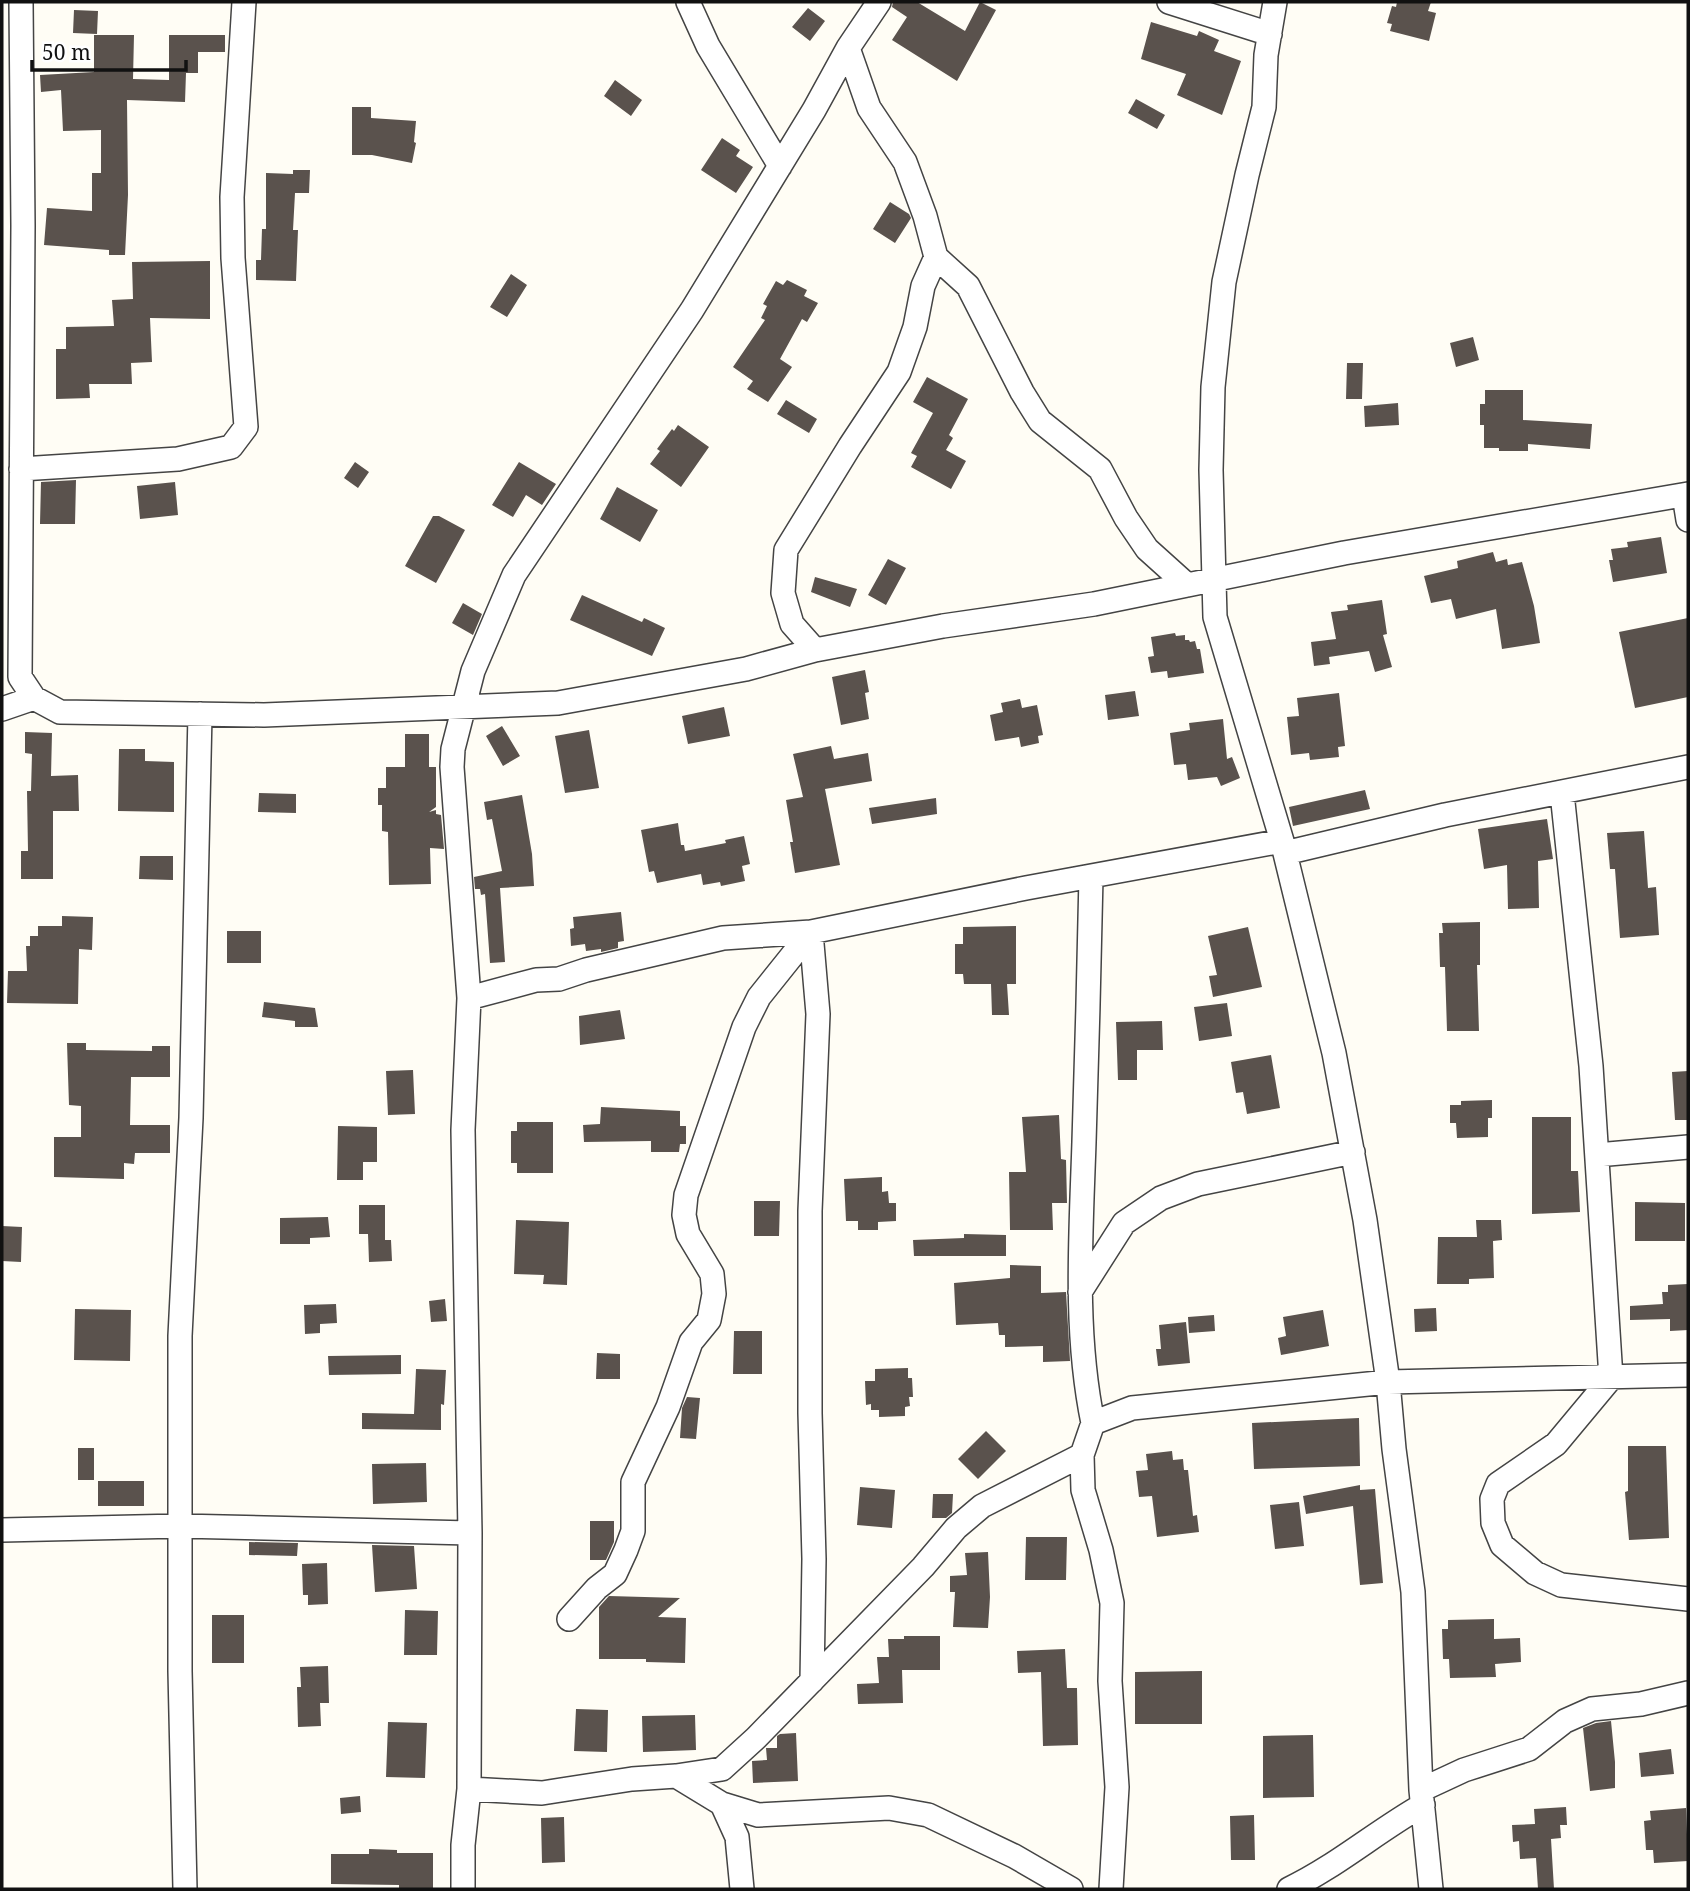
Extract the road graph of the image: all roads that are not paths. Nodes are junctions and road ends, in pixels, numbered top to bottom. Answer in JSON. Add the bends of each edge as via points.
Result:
{"nodes":[{"id":1,"x":21,"y":2,"type":"edge"},
{"id":2,"x":244,"y":2,"type":"edge"},
{"id":3,"x":688,"y":2,"type":"edge"},
{"id":4,"x":879,"y":2,"type":"edge"},
{"id":5,"x":1169,"y":2,"type":"edge"},
{"id":6,"x":1275,"y":2,"type":"edge"},
{"id":7,"x":1270,"y":34,"type":"junction"},
{"id":8,"x":848,"y":48,"type":"junction"},
{"id":9,"x":780,"y":166,"type":"junction"},
{"id":10,"x":936,"y":257,"type":"junction"},
{"id":11,"x":15,"y":466,"type":"edge"},
{"id":12,"x":1686,"y":495,"type":"edge"},
{"id":13,"x":1688,"y":520,"type":"edge"},
{"id":14,"x":1214,"y":579,"type":"junction"},
{"id":15,"x":1187,"y":584,"type":"junction"},
{"id":16,"x":815,"y":650,"type":"junction"},
{"id":17,"x":34,"y":698,"type":"junction"},
{"id":18,"x":462,"y":707,"type":"junction"},
{"id":19,"x":2,"y":709,"type":"edge"},
{"id":20,"x":200,"y":714,"type":"junction"},
{"id":21,"x":1688,"y":768,"type":"edge"},
{"id":22,"x":1562,"y":793,"type":"junction"},
{"id":23,"x":1283,"y":847,"type":"junction"},
{"id":24,"x":1091,"y":877,"type":"junction"},
{"id":25,"x":811,"y":932,"type":"junction"},
{"id":26,"x":469,"y":998,"type":"junction"},
{"id":27,"x":1688,"y":1147,"type":"edge"},
{"id":28,"x":1353,"y":1152,"type":"junction"},
{"id":29,"x":1597,"y":1155,"type":"junction"},
{"id":30,"x":1080,"y":1292,"type":"junction"},
{"id":31,"x":1688,"y":1375,"type":"edge"},
{"id":32,"x":1611,"y":1378,"type":"junction"},
{"id":33,"x":1388,"y":1382,"type":"junction"},
{"id":34,"x":1093,"y":1423,"type":"junction"},
{"id":35,"x":1082,"y":1455,"type":"junction"},
{"id":36,"x":180,"y":1526,"type":"junction"},
{"id":37,"x":2,"y":1530,"type":"edge"},
{"id":38,"x":470,"y":1533,"type":"junction"},
{"id":39,"x":1688,"y":1599,"type":"edge"},
{"id":40,"x":569,"y":1619,"type":"dead end"},
{"id":41,"x":812,"y":1681,"type":"junction"},
{"id":42,"x":1688,"y":1693,"type":"edge"},
{"id":43,"x":676,"y":1776,"type":"junction"},
{"id":44,"x":469,"y":1789,"type":"junction"},
{"id":45,"x":1422,"y":1797,"type":"junction"},
{"id":46,"x":722,"y":1804,"type":"junction"},
{"id":47,"x":184,"y":1889,"type":"edge"},
{"id":48,"x":463,"y":1889,"type":"edge"},
{"id":49,"x":742,"y":1889,"type":"edge"},
{"id":50,"x":1072,"y":1889,"type":"edge"},
{"id":51,"x":1111,"y":1889,"type":"edge"},
{"id":52,"x":1289,"y":1889,"type":"edge"},
{"id":53,"x":1431,"y":1889,"type":"edge"}],
"edges":[{"from":1,"to":11,"type":"street"},
{"from":2,"to":11,"type":"street","via":[[232,197],[246,427],[231,447],[178,459]]},
{"from":3,"to":9,"type":"street","via":[[708,46]]},
{"from":4,"to":8,"type":"street"},
{"from":5,"to":7,"type":"street"},
{"from":6,"to":7,"type":"street"},
{"from":7,"to":14,"type":"street","via":[[1264,107],[1224,282],[1213,387]]},
{"from":8,"to":9,"type":"street"},
{"from":8,"to":10,"type":"street","via":[[869,108],[905,162]]},
{"from":9,"to":18,"type":"street","via":[[692,310],[514,575],[472,671]]},
{"from":10,"to":15,"type":"street","via":[[968,286],[1040,421],[1100,469],[1147,549]]},
{"from":10,"to":16,"type":"street","via":[[899,372],[786,550],[783,593],[792,624]]},
{"from":11,"to":17,"type":"street","via":[[20,677]]},
{"from":12,"to":13,"type":"street"},
{"from":12,"to":14,"type":"street"},
{"from":14,"to":15,"type":"street"},
{"from":14,"to":23,"type":"street","via":[[1215,617]]},
{"from":15,"to":16,"type":"street"},
{"from":16,"to":18,"type":"street","via":[[747,669],[558,703]]},
{"from":17,"to":19,"type":"street"},
{"from":17,"to":20,"type":"street","via":[[60,712]]},
{"from":18,"to":20,"type":"street"},
{"from":18,"to":26,"type":"street","via":[[452,767]]},
{"from":20,"to":36,"type":"street","via":[[191,1118],[180,1336]]},
{"from":21,"to":22,"type":"street"},
{"from":22,"to":23,"type":"street"},
{"from":22,"to":29,"type":"street"},
{"from":23,"to":24,"type":"street"},
{"from":23,"to":28,"type":"street","via":[[1334,1053]]},
{"from":24,"to":25,"type":"street"},
{"from":24,"to":30,"type":"street"},
{"from":25,"to":26,"type":"street","via":[[723,938]]},
{"from":25,"to":40,"type":"street","via":[[759,997],[744,1027],[686,1195],[688,1234],[712,1274],[709,1320],[691,1342],[668,1407],[633,1482],[633,1531],[615,1574]]},
{"from":25,"to":41,"type":"street","via":[[818,1014],[810,1211]]},
{"from":26,"to":38,"type":"street","via":[[463,1130]]},
{"from":27,"to":29,"type":"street"},
{"from":28,"to":30,"type":"street","via":[[1198,1184],[1161,1198],[1124,1223]]},
{"from":28,"to":33,"type":"street"},
{"from":29,"to":32,"type":"street"},
{"from":30,"to":34,"type":"street","via":[[1085,1387]]},
{"from":31,"to":32,"type":"street"},
{"from":32,"to":33,"type":"street"},
{"from":32,"to":39,"type":"street","via":[[1556,1444],[1498,1484],[1492,1499],[1493,1523],[1502,1545],[1535,1573],[1562,1585]]},
{"from":33,"to":34,"type":"street","via":[[1132,1408]]},
{"from":33,"to":45,"type":"street","via":[[1413,1592]]},
{"from":34,"to":35,"type":"street"},
{"from":35,"to":41,"type":"street","via":[[982,1506]]},
{"from":35,"to":51,"type":"street","via":[[1083,1490],[1112,1604],[1110,1681],[1117,1787]]},
{"from":36,"to":37,"type":"street"},
{"from":36,"to":38,"type":"street"},
{"from":36,"to":47,"type":"street"},
{"from":38,"to":44,"type":"street"},
{"from":41,"to":43,"type":"street","via":[[722,1769]]},
{"from":42,"to":45,"type":"street","via":[[1592,1709],[1565,1721],[1529,1749],[1464,1770]]},
{"from":43,"to":44,"type":"street","via":[[542,1793]]},
{"from":43,"to":46,"type":"street"},
{"from":44,"to":48,"type":"street"},
{"from":45,"to":52,"type":"street","via":[[1321,1874]]},
{"from":45,"to":53,"type":"street"},
{"from":46,"to":49,"type":"street","via":[[737,1837]]},
{"from":46,"to":50,"type":"street","via":[[758,1815],[889,1808],[928,1815]]}]}
